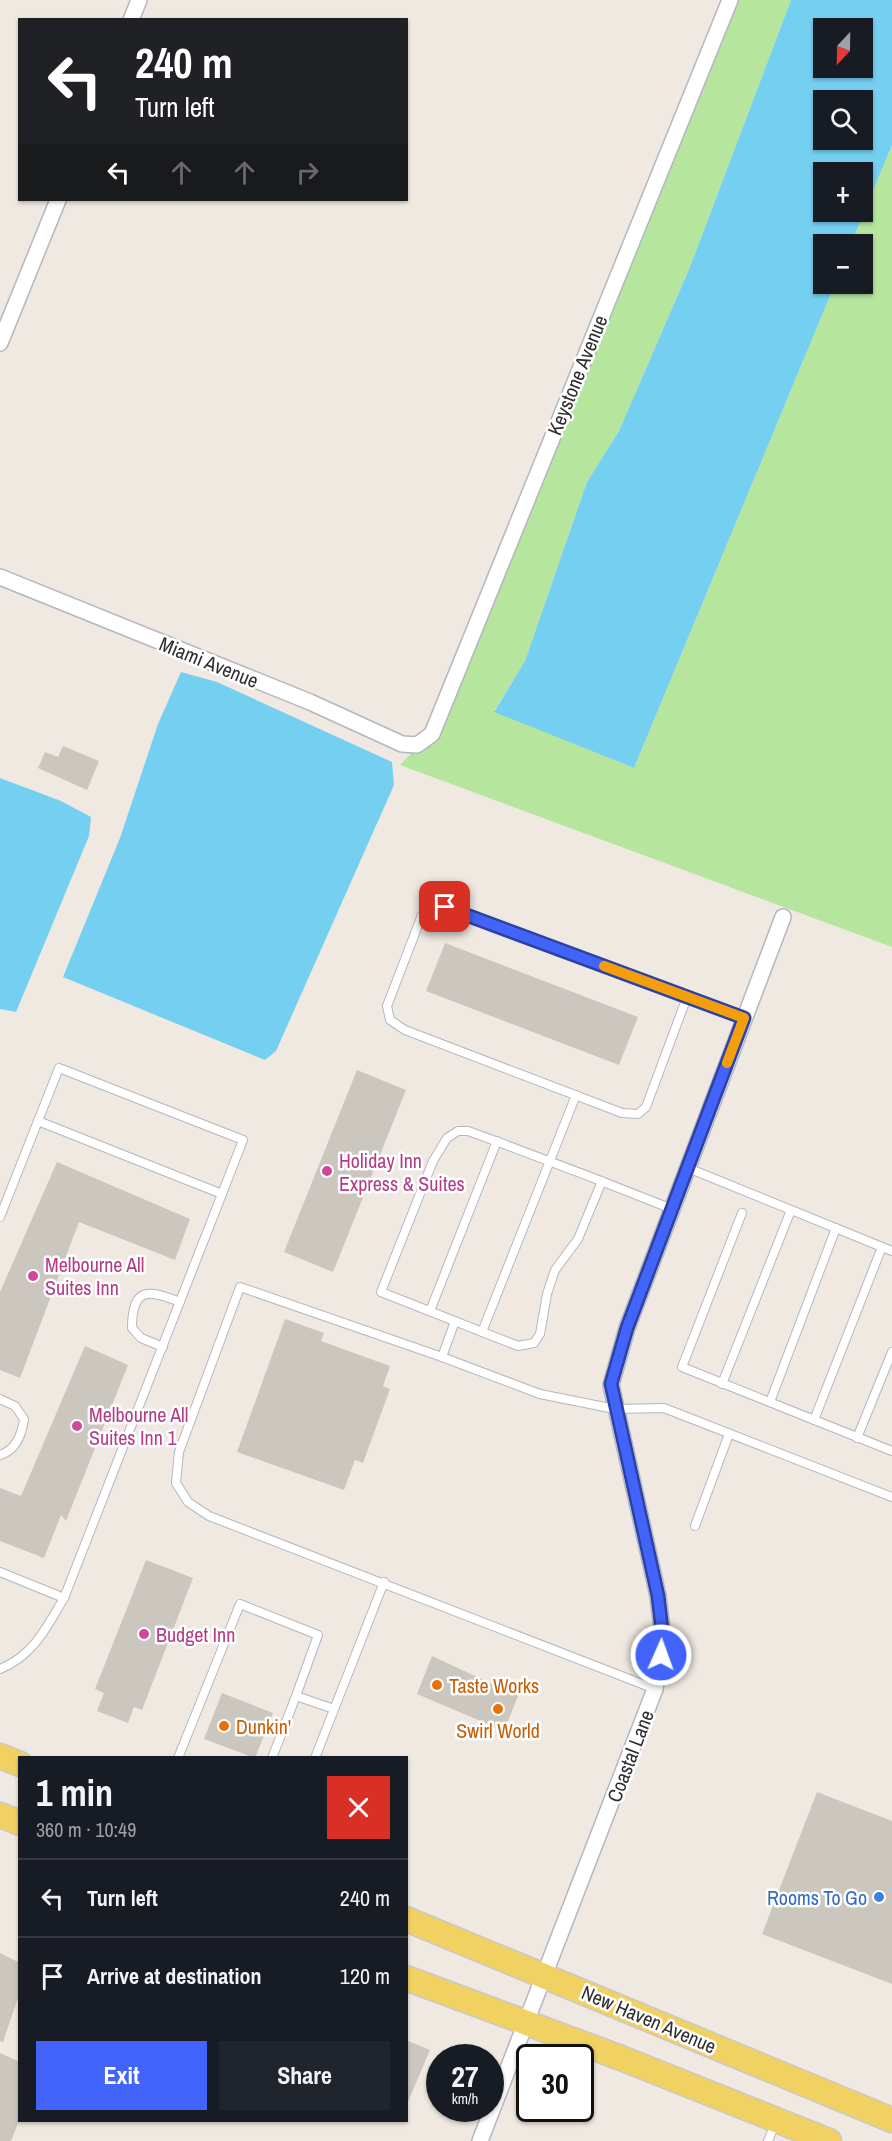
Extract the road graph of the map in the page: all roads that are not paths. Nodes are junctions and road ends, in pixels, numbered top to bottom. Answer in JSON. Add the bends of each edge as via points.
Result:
{"nodes":[{"id":1,"x":139,"y":0,"type":"edge"},
{"id":2,"x":730,"y":0,"type":"edge"},
{"id":3,"x":132,"y":18,"type":"edge"},
{"id":4,"x":58,"y":201,"type":"edge"},
{"id":5,"x":0,"y":343,"type":"edge"},
{"id":6,"x":0,"y":577,"type":"edge"},
{"id":7,"x":417,"y":746,"type":"joint"},
{"id":8,"x":783,"y":917,"type":"dead end"},
{"id":9,"x":687,"y":997,"type":"junction"},
{"id":10,"x":744,"y":1018,"type":"junction"},
{"id":11,"x":576,"y":1095,"type":"junction"},
{"id":12,"x":38,"y":1121,"type":"junction"},
{"id":13,"x":496,"y":1141,"type":"junction"},
{"id":14,"x":550,"y":1161,"type":"junction"},
{"id":15,"x":688,"y":1168,"type":"junction"},
{"id":16,"x":602,"y":1181,"type":"junction"},
{"id":17,"x":222,"y":1194,"type":"junction"},
{"id":18,"x":672,"y":1209,"type":"junction"},
{"id":19,"x":791,"y":1210,"type":"junction"},
{"id":20,"x":742,"y":1213,"type":"dead end"},
{"id":21,"x":0,"y":1217,"type":"edge"},
{"id":22,"x":836,"y":1228,"type":"junction"},
{"id":23,"x":882,"y":1247,"type":"junction"},
{"id":24,"x":892,"y":1251,"type":"edge"},
{"id":25,"x":180,"y":1302,"type":"junction"},
{"id":26,"x":430,"y":1311,"type":"junction"},
{"id":27,"x":455,"y":1321,"type":"junction"},
{"id":28,"x":482,"y":1332,"type":"junction"},
{"id":29,"x":163,"y":1347,"type":"junction"},
{"id":30,"x":892,"y":1352,"type":"edge"},
{"id":31,"x":442,"y":1357,"type":"junction"},
{"id":32,"x":722,"y":1383,"type":"junction"},
{"id":33,"x":0,"y":1399,"type":"edge"},
{"id":34,"x":770,"y":1402,"type":"junction"},
{"id":35,"x":615,"y":1409,"type":"junction"},
{"id":36,"x":814,"y":1420,"type":"junction"},
{"id":37,"x":729,"y":1434,"type":"junction"},
{"id":38,"x":857,"y":1438,"type":"junction"},
{"id":39,"x":892,"y":1451,"type":"edge"},
{"id":40,"x":0,"y":1455,"type":"edge"},
{"id":41,"x":892,"y":1497,"type":"edge"},
{"id":42,"x":695,"y":1526,"type":"dead end"},
{"id":43,"x":0,"y":1572,"type":"edge"},
{"id":44,"x":384,"y":1582,"type":"junction"},
{"id":45,"x":64,"y":1598,"type":"junction"},
{"id":46,"x":0,"y":1669,"type":"edge"},
{"id":47,"x":656,"y":1689,"type":"junction"},
{"id":48,"x":296,"y":1696,"type":"junction"},
{"id":49,"x":334,"y":1709,"type":"junction"},
{"id":50,"x":0,"y":1756,"type":"edge"},
{"id":51,"x":179,"y":1756,"type":"edge"},
{"id":52,"x":273,"y":1756,"type":"edge"},
{"id":53,"x":316,"y":1756,"type":"edge"},
{"id":54,"x":18,"y":1763,"type":"edge"},
{"id":55,"x":0,"y":1815,"type":"edge"},
{"id":56,"x":18,"y":1822,"type":"edge"},
{"id":57,"x":408,"y":1920,"type":"edge"},
{"id":58,"x":546,"y":1976,"type":"junction"},
{"id":59,"x":408,"y":1979,"type":"edge"},
{"id":60,"x":526,"y":2024,"type":"junction"},
{"id":61,"x":892,"y":2120,"type":"edge"},
{"id":62,"x":772,"y":2130,"type":"edge"},
{"id":63,"x":480,"y":2141,"type":"edge"},
{"id":64,"x":829,"y":2141,"type":"edge"}],
"edges":[{"from":1,"to":3,"type":"street"},
{"from":2,"to":7,"type":"street","name":"Keystone Avenue","via":[[432,734]]},
{"from":4,"to":5,"type":"street"},
{"from":6,"to":7,"type":"street","name":"Miami Avenue","via":[[310,702],[402,744]]},
{"from":8,"to":10,"type":"street","name":"Coastal Lane"},
{"from":9,"to":10,"type":"lane"},
{"from":9,"to":11,"type":"lane","via":[[646,1107],[638,1114],[622,1113]]},
{"from":9,"to":11,"type":"lane","via":[[445,907],[432,907],[422,915],[387,1005],[390,1020],[405,1030]]},
{"from":10,"to":15,"type":"street","name":"Coastal Lane"},
{"from":11,"to":14,"type":"lane"},
{"from":12,"to":17,"type":"lane"},
{"from":12,"to":17,"type":"lane","via":[[59,1068],[243,1140]]},
{"from":12,"to":21,"type":"lane"},
{"from":13,"to":14,"type":"lane"},
{"from":13,"to":26,"type":"lane"},
{"from":13,"to":26,"type":"lane","via":[[468,1131],[458,1131],[447,1138],[433,1161],[381,1292]]},
{"from":14,"to":16,"type":"lane"},
{"from":14,"to":28,"type":"lane"},
{"from":15,"to":18,"type":"street","name":"Coastal Lane"},
{"from":15,"to":19,"type":"lane"},
{"from":16,"to":18,"type":"lane"},
{"from":16,"to":28,"type":"lane","via":[[578,1239],[555,1270],[540,1334],[534,1342],[518,1346]]},
{"from":17,"to":25,"type":"lane"},
{"from":18,"to":35,"type":"street","name":"Coastal Lane","via":[[627,1328],[611,1384]]},
{"from":19,"to":22,"type":"lane"},
{"from":19,"to":32,"type":"lane"},
{"from":20,"to":32,"type":"lane","via":[[681,1367]]},
{"from":22,"to":23,"type":"lane"},
{"from":22,"to":34,"type":"lane"},
{"from":23,"to":24,"type":"lane"},
{"from":23,"to":36,"type":"lane"},
{"from":25,"to":29,"type":"lane"},
{"from":25,"to":29,"type":"lane","via":[[157,1292],[147,1294],[138,1299],[132,1312],[132,1328],[141,1338]]},
{"from":26,"to":27,"type":"lane"},
{"from":27,"to":28,"type":"lane"},
{"from":27,"to":31,"type":"lane"},
{"from":29,"to":45,"type":"lane"},
{"from":30,"to":38,"type":"lane"},
{"from":31,"to":35,"type":"lane","via":[[540,1394]]},
{"from":31,"to":44,"type":"lane","via":[[240,1287],[178,1452],[176,1483],[188,1502],[209,1516]]},
{"from":32,"to":34,"type":"lane"},
{"from":33,"to":40,"type":"lane","via":[[15,1406],[24,1419],[18,1441]]},
{"from":34,"to":36,"type":"lane"},
{"from":35,"to":37,"type":"lane","via":[[664,1408]]},
{"from":35,"to":47,"type":"street","name":"Coastal Lane","via":[[658,1596],[663,1638]]},
{"from":36,"to":38,"type":"lane"},
{"from":37,"to":41,"type":"lane"},
{"from":37,"to":42,"type":"lane"},
{"from":38,"to":39,"type":"lane"},
{"from":43,"to":45,"type":"lane"},
{"from":44,"to":47,"type":"lane"},
{"from":44,"to":49,"type":"lane"},
{"from":45,"to":46,"type":"lane","via":[[39,1640]]},
{"from":47,"to":58,"type":"street","name":"Coastal Lane"},
{"from":48,"to":49,"type":"lane"},
{"from":48,"to":51,"type":"lane","via":[[318,1635],[240,1604]]},
{"from":48,"to":52,"type":"lane"},
{"from":49,"to":53,"type":"lane"},
{"from":50,"to":54,"type":"main road"},
{"from":55,"to":56,"type":"main road"},
{"from":57,"to":58,"type":"main road","name":"New Haven Avenue"},
{"from":58,"to":60,"type":"street","name":"Coastal Lane"},
{"from":58,"to":61,"type":"main road","name":"New Haven Avenue"},
{"from":59,"to":60,"type":"main road"},
{"from":60,"to":62,"type":"main road"},
{"from":60,"to":63,"type":"street","name":"Coastal Lane"},
{"from":62,"to":64,"type":"main road"}]}
